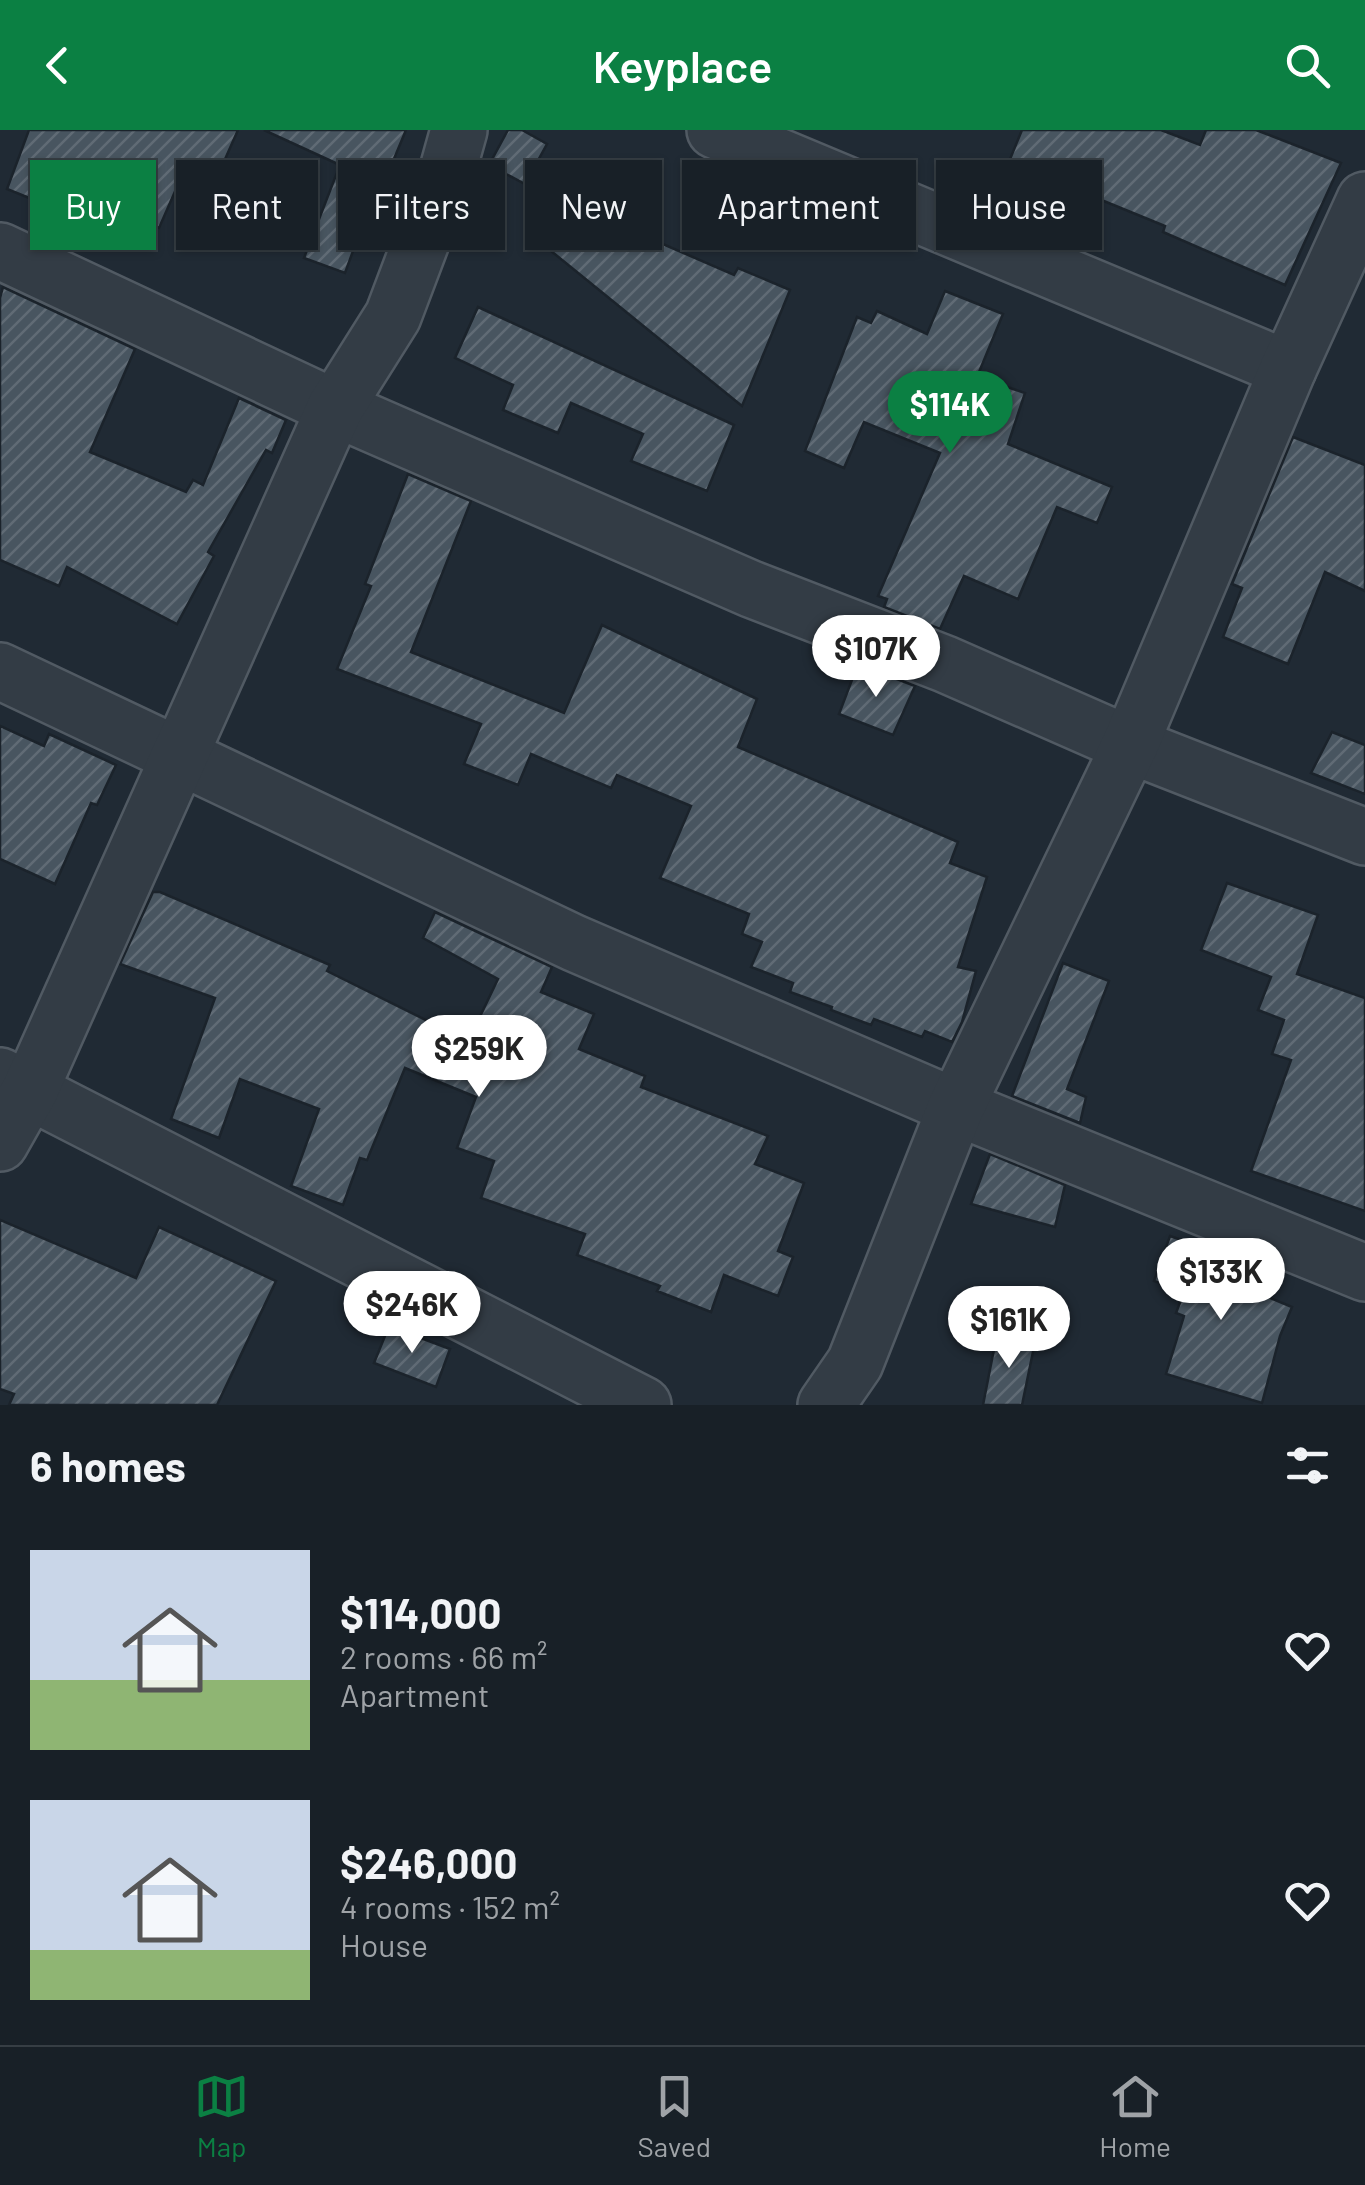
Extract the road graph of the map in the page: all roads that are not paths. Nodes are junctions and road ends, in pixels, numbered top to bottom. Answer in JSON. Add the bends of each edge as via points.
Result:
{"nodes":[{"id":1,"x":459,"y":130,"type":"edge"},
{"id":2,"x":715,"y":130,"type":"edge"},
{"id":3,"x":1365,"y":200,"type":"edge"},
{"id":4,"x":0,"y":251,"type":"edge"},
{"id":5,"x":1288,"y":369,"type":"junction"},
{"id":6,"x":335,"y":408,"type":"junction"},
{"id":7,"x":0,"y":671,"type":"edge"},
{"id":8,"x":1130,"y":745,"type":"junction"},
{"id":9,"x":180,"y":755,"type":"junction"},
{"id":10,"x":1365,"y":837,"type":"edge"},
{"id":11,"x":15,"y":1083,"type":"edge"},
{"id":12,"x":956,"y":1108,"type":"junction"},
{"id":13,"x":0,"y":1143,"type":"edge"},
{"id":14,"x":1365,"y":1273,"type":"edge"},
{"id":15,"x":643,"y":1405,"type":"edge"},
{"id":16,"x":826,"y":1405,"type":"edge"}],
"edges":[{"from":1,"to":6,"type":"street","via":[[393,316]]},
{"from":2,"to":5,"type":"street"},
{"from":3,"to":5,"type":"street"},
{"from":4,"to":6,"type":"street"},
{"from":5,"to":8,"type":"street"},
{"from":6,"to":8,"type":"street","via":[[751,590]]},
{"from":6,"to":9,"type":"street"},
{"from":7,"to":9,"type":"street"},
{"from":8,"to":10,"type":"street"},
{"from":8,"to":12,"type":"street"},
{"from":9,"to":11,"type":"street"},
{"from":9,"to":12,"type":"street","via":[[574,943]]},
{"from":11,"to":13,"type":"street"},
{"from":11,"to":15,"type":"street"},
{"from":12,"to":14,"type":"street"},
{"from":12,"to":16,"type":"street","via":[[855,1364]]}]}
